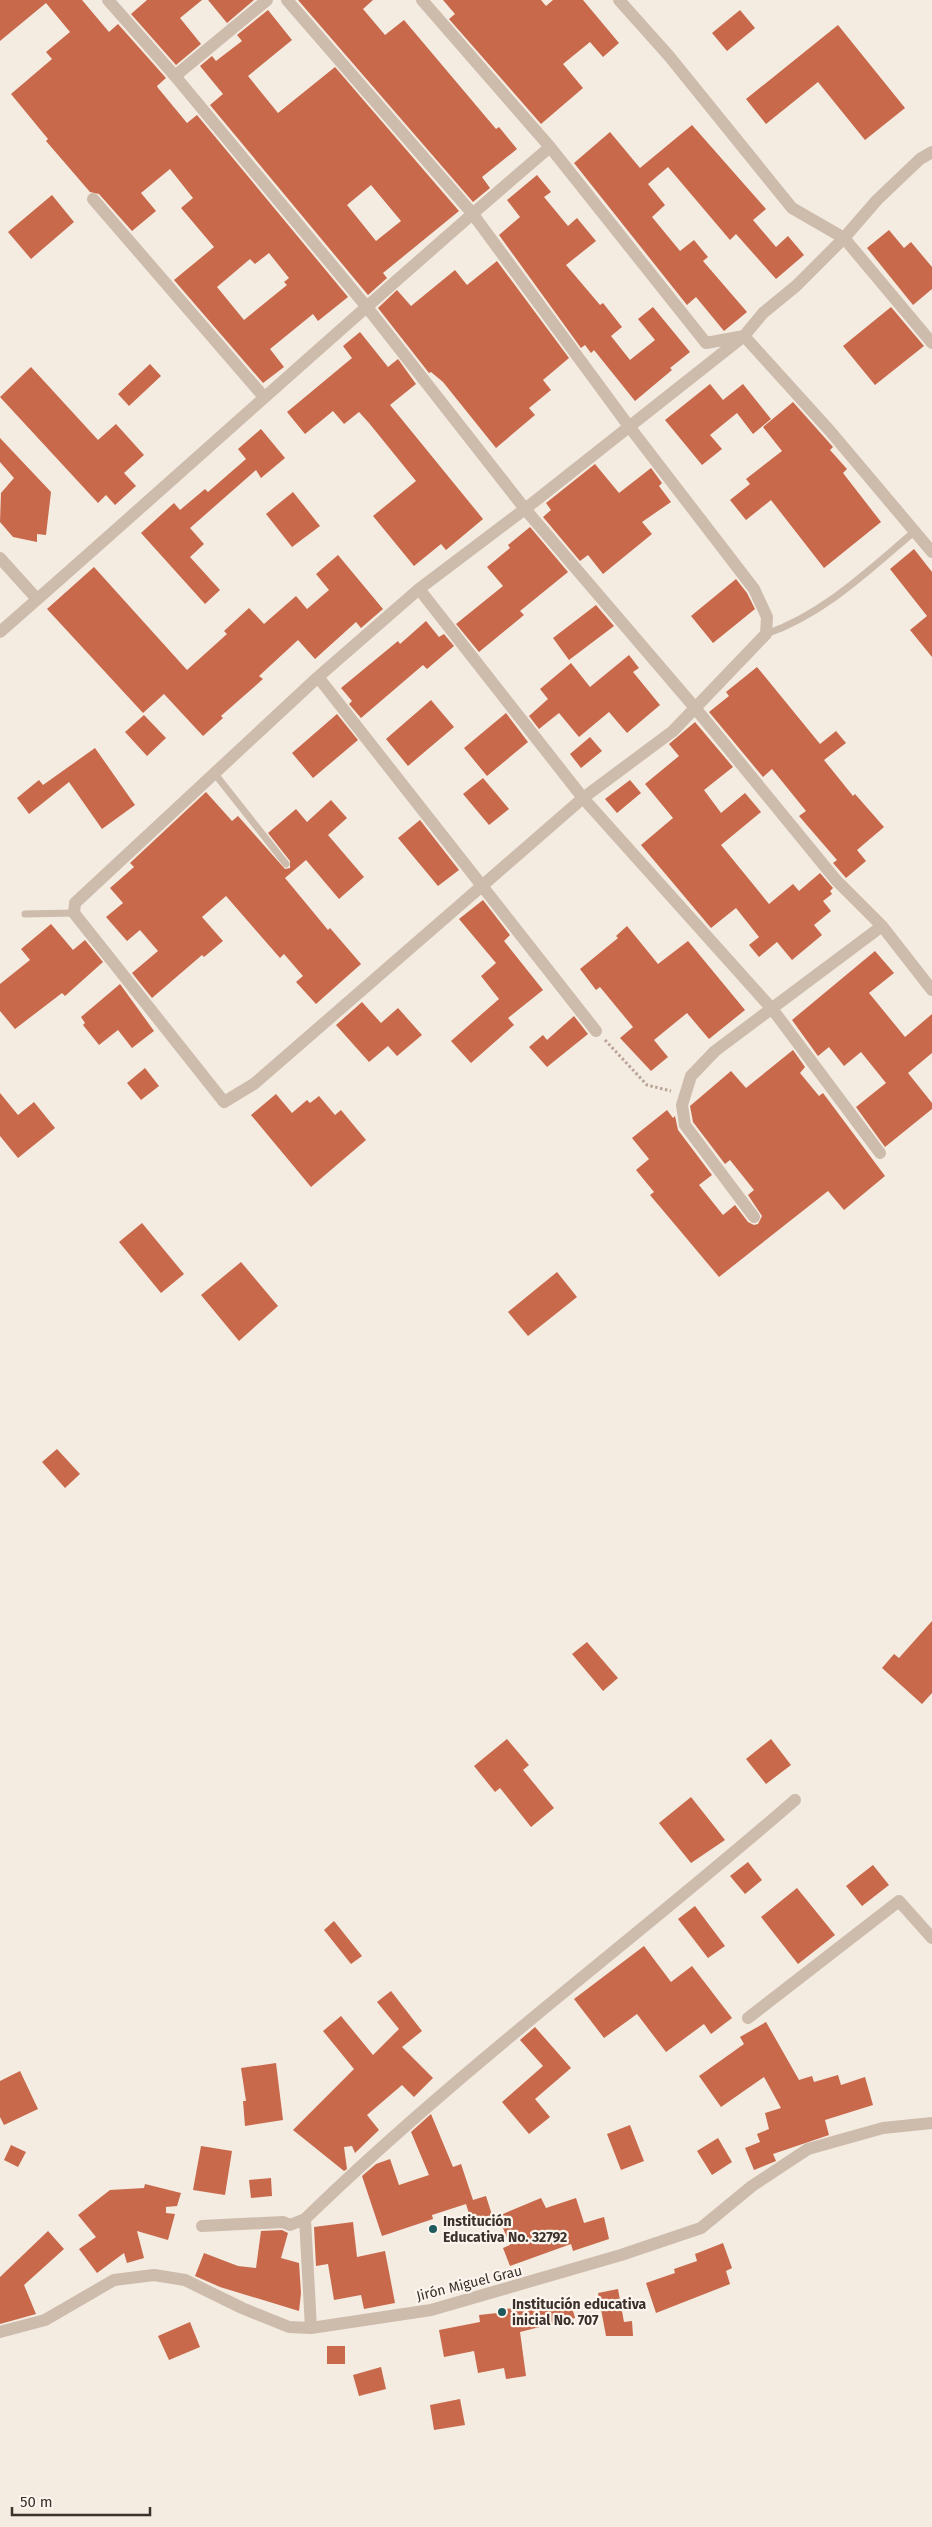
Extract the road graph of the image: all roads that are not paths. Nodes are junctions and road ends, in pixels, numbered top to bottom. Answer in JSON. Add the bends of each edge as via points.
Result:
{"nodes":[{"id":1,"x":108,"y":0,"type":"edge"},
{"id":2,"x":267,"y":0,"type":"edge"},
{"id":3,"x":287,"y":0,"type":"edge"},
{"id":4,"x":422,"y":0,"type":"edge"},
{"id":5,"x":619,"y":0,"type":"edge"},
{"id":6,"x":175,"y":76,"type":"junction"},
{"id":7,"x":550,"y":147,"type":"junction"},
{"id":8,"x":932,"y":152,"type":"edge"},
{"id":9,"x":93,"y":199,"type":"dead end"},
{"id":10,"x":472,"y":213,"type":"junction"},
{"id":11,"x":844,"y":238,"type":"junction"},
{"id":12,"x":366,"y":306,"type":"junction"},
{"id":13,"x":744,"y":336,"type":"junction"},
{"id":14,"x":932,"y":343,"type":"edge"},
{"id":15,"x":264,"y":398,"type":"junction"},
{"id":16,"x":628,"y":425,"type":"junction"},
{"id":17,"x":525,"y":509,"type":"junction"},
{"id":18,"x":915,"y":531,"type":"junction"},
{"id":19,"x":932,"y":552,"type":"edge"},
{"id":20,"x":0,"y":558,"type":"edge"},
{"id":21,"x":419,"y":589,"type":"junction"},
{"id":22,"x":37,"y":599,"type":"junction"},
{"id":23,"x":0,"y":632,"type":"edge"},
{"id":24,"x":766,"y":634,"type":"junction"},
{"id":25,"x":318,"y":677,"type":"junction"},
{"id":26,"x":696,"y":709,"type":"junction"},
{"id":27,"x":215,"y":774,"type":"junction"},
{"id":28,"x":583,"y":798,"type":"junction"},
{"id":29,"x":286,"y":864,"type":"dead end"},
{"id":30,"x":484,"y":885,"type":"junction"},
{"id":31,"x":74,"y":913,"type":"junction"},
{"id":32,"x":25,"y":914,"type":"dead end"},
{"id":33,"x":882,"y":926,"type":"junction"},
{"id":34,"x":932,"y":990,"type":"edge"},
{"id":35,"x":773,"y":1010,"type":"junction"},
{"id":36,"x":596,"y":1031,"type":"road end"},
{"id":37,"x":880,"y":1153,"type":"dead end"},
{"id":38,"x":754,"y":1217,"type":"dead end"},
{"id":39,"x":795,"y":1800,"type":"dead end"},
{"id":40,"x":932,"y":1938,"type":"edge"},
{"id":41,"x":748,"y":2018,"type":"dead end"},
{"id":42,"x":932,"y":2123,"type":"edge"},
{"id":43,"x":305,"y":2219,"type":"junction"},
{"id":44,"x":202,"y":2226,"type":"dead end"},
{"id":45,"x":311,"y":2328,"type":"junction"},
{"id":46,"x":0,"y":2332,"type":"edge"}],
"edges":[{"from":1,"to":6,"type":"street"},
{"from":2,"to":6,"type":"street"},
{"from":3,"to":10,"type":"street"},
{"from":4,"to":7,"type":"street"},
{"from":5,"to":11,"type":"street","via":[[669,56],[792,208]]},
{"from":6,"to":12,"type":"street"},
{"from":7,"to":10,"type":"street"},
{"from":7,"to":13,"type":"street","via":[[706,343]]},
{"from":8,"to":11,"type":"street","via":[[920,159],[877,200]]},
{"from":9,"to":15,"type":"street"},
{"from":10,"to":12,"type":"street"},
{"from":10,"to":16,"type":"street"},
{"from":11,"to":13,"type":"street","via":[[796,286],[763,313]]},
{"from":11,"to":14,"type":"street"},
{"from":12,"to":15,"type":"street"},
{"from":12,"to":17,"type":"street"},
{"from":13,"to":16,"type":"street"},
{"from":13,"to":18,"type":"street"},
{"from":15,"to":22,"type":"street"},
{"from":16,"to":17,"type":"street"},
{"from":16,"to":24,"type":"street","via":[[754,589],[767,617]]},
{"from":17,"to":21,"type":"street"},
{"from":17,"to":26,"type":"street"},
{"from":18,"to":19,"type":"street"},
{"from":18,"to":24,"type":"lane","via":[[835,598]]},
{"from":20,"to":22,"type":"street"},
{"from":21,"to":25,"type":"street"},
{"from":21,"to":28,"type":"street"},
{"from":22,"to":23,"type":"street"},
{"from":24,"to":26,"type":"street"},
{"from":25,"to":27,"type":"street"},
{"from":25,"to":30,"type":"street"},
{"from":26,"to":28,"type":"street"},
{"from":26,"to":33,"type":"street","via":[[836,880]]},
{"from":27,"to":29,"type":"lane"},
{"from":27,"to":31,"type":"street","via":[[75,902]]},
{"from":28,"to":30,"type":"street"},
{"from":28,"to":35,"type":"street"},
{"from":30,"to":31,"type":"street","via":[[254,1084],[224,1102]]},
{"from":30,"to":36,"type":"street"},
{"from":31,"to":32,"type":"lane"},
{"from":33,"to":34,"type":"street"},
{"from":33,"to":35,"type":"street"},
{"from":35,"to":37,"type":"street"},
{"from":35,"to":38,"type":"street","via":[[715,1051],[691,1076],[682,1105],[685,1125]]},
{"from":39,"to":43,"type":"street","via":[[475,2066]]},
{"from":40,"to":41,"type":"street","via":[[899,1901]]},
{"from":42,"to":45,"type":"street","name":"Jirón Miguel Grau","via":[[883,2128],[808,2149],[752,2186],[701,2228],[621,2255],[431,2310]]},
{"from":43,"to":44,"type":"street","via":[[290,2225],[283,2222]]},
{"from":43,"to":45,"type":"street"},
{"from":45,"to":46,"type":"street","name":"Jirón Miguel Grau","via":[[289,2327],[185,2280],[154,2275],[114,2280],[45,2320]]}]}
